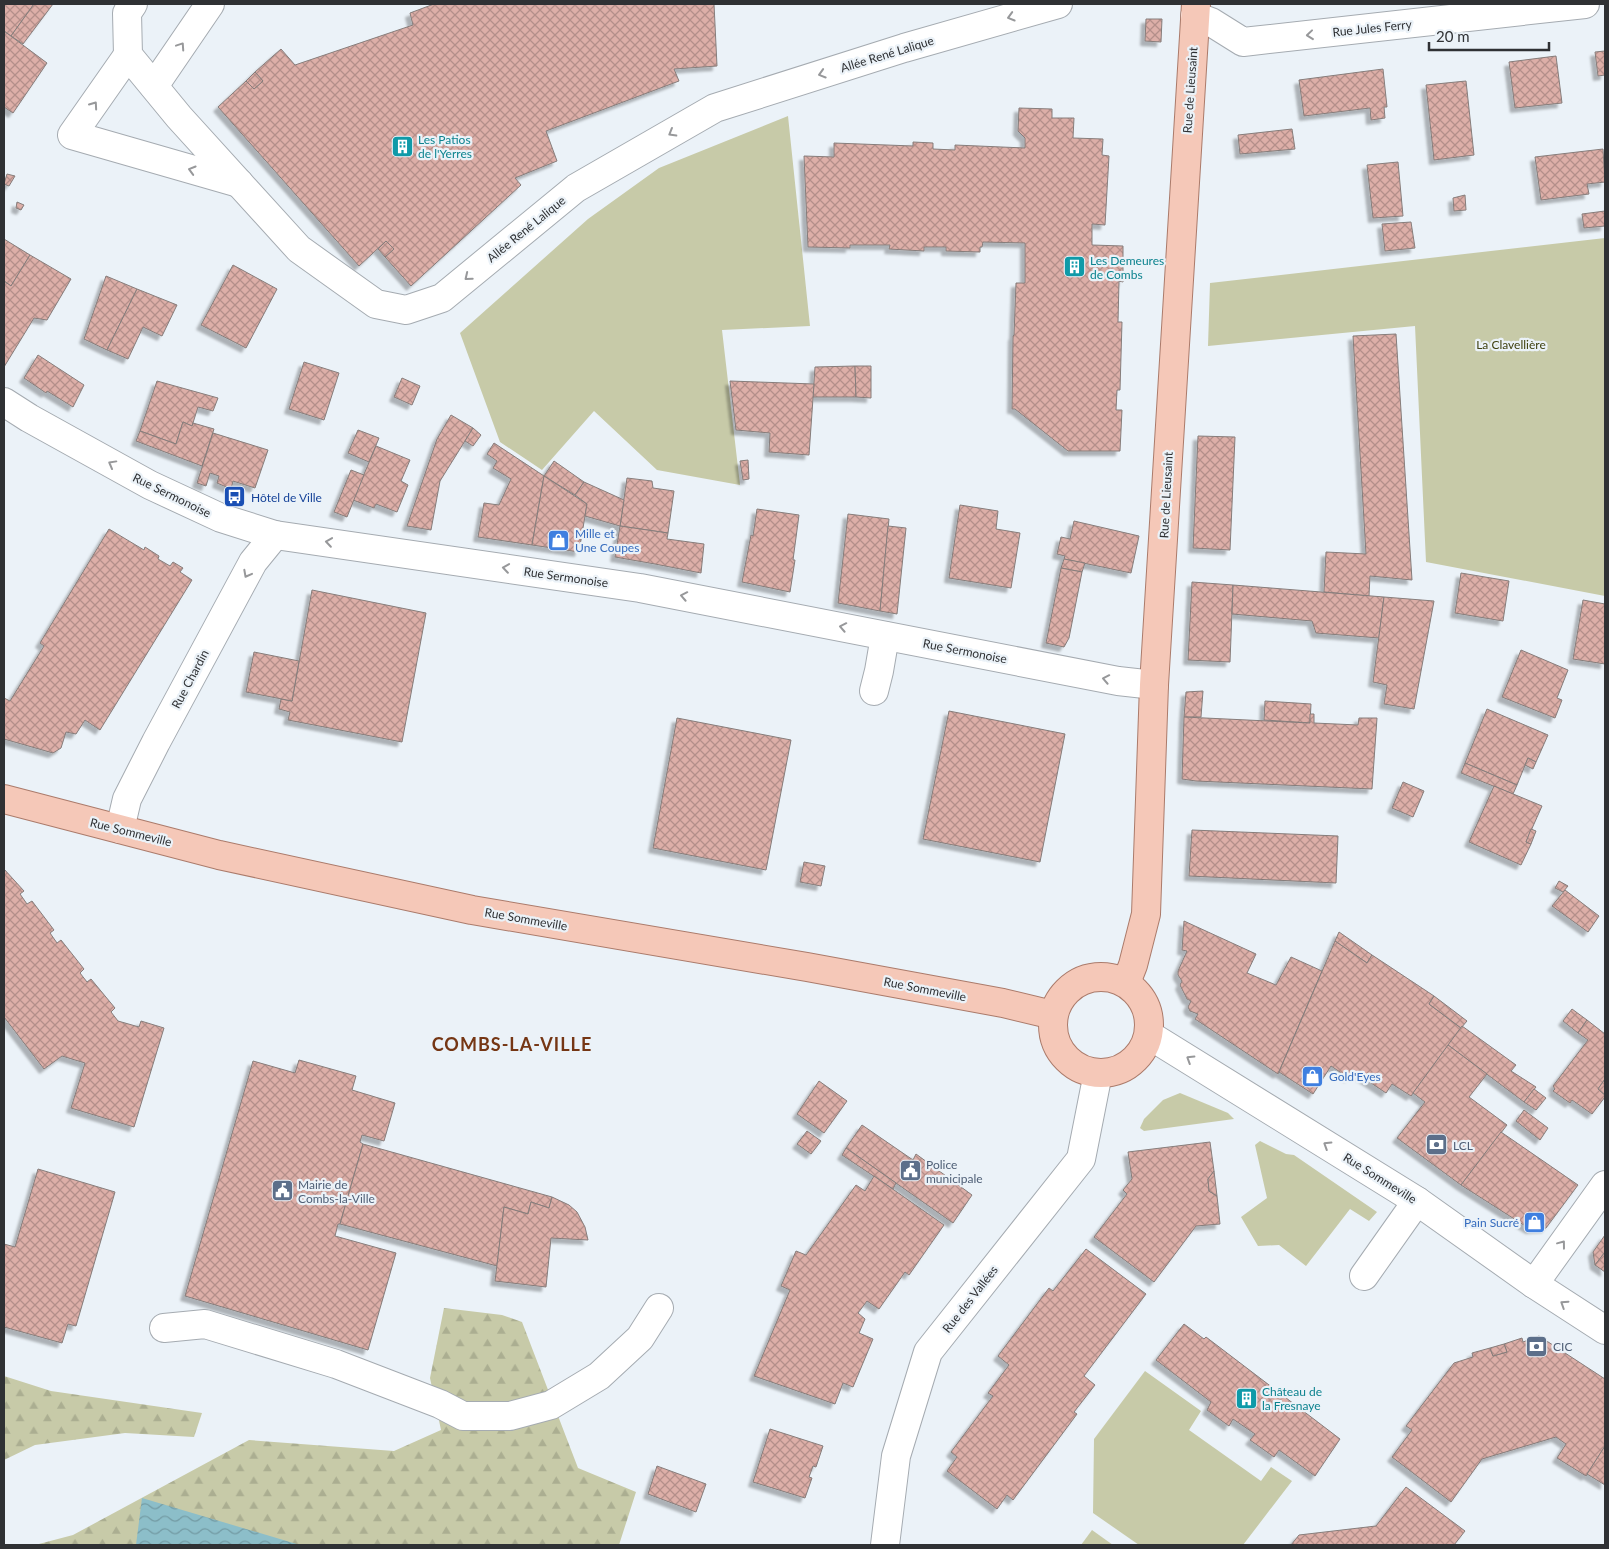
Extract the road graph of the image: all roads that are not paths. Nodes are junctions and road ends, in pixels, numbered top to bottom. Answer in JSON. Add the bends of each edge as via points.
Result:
{"nodes":[{"id":1,"x":133,"y":4,"type":"edge"},
{"id":2,"x":210,"y":4,"type":"edge"},
{"id":3,"x":1058,"y":4,"type":"edge"},
{"id":4,"x":1585,"y":4,"type":"edge"},
{"id":5,"x":1196,"y":10,"type":"edge"},
{"id":6,"x":128,"y":55,"type":"junction"},
{"id":7,"x":154,"y":86,"type":"junction"},
{"id":8,"x":240,"y":183,"type":"junction"},
{"id":9,"x":4,"y":402,"type":"edge"},
{"id":10,"x":275,"y":535,"type":"junction"},
{"id":11,"x":885,"y":636,"type":"junction"},
{"id":12,"x":1154,"y":685,"type":"junction"},
{"id":13,"x":874,"y":691,"type":"dead end"},
{"id":14,"x":4,"y":799,"type":"edge"},
{"id":15,"x":120,"y":829,"type":"junction"},
{"id":16,"x":1126,"y":983,"type":"junction"},
{"id":17,"x":1053,"y":1014,"type":"junction"},
{"id":18,"x":1149,"y":1034,"type":"junction"},
{"id":19,"x":1098,"y":1074,"type":"junction"},
{"id":20,"x":1605,"y":1185,"type":"edge"},
{"id":21,"x":1417,"y":1201,"type":"junction"},
{"id":22,"x":1364,"y":1276,"type":"dead end"},
{"id":23,"x":1534,"y":1284,"type":"junction"},
{"id":24,"x":658,"y":1308,"type":"dead end"},
{"id":25,"x":164,"y":1328,"type":"dead end"},
{"id":26,"x":1605,"y":1330,"type":"edge"},
{"id":27,"x":885,"y":1545,"type":"edge"}],
"edges":[{"from":1,"to":6,"type":"street","via":[[127,13]]},
{"from":7,"to":2,"type":"street","one_way":true},
{"from":3,"to":8,"type":"street","name":"Allée René Lalique","one_way":true,"via":[[904,48],[715,108],[576,188],[442,298],[406,310],[376,304],[299,249]]},
{"from":4,"to":5,"type":"street","name":"Rue Jules Ferry","one_way":true,"via":[[1243,42]]},
{"from":5,"to":12,"type":"main road","name":"Rue de Lieusaint"},
{"from":6,"to":7,"type":"street","name":"Allée René Lalique"},
{"from":8,"to":6,"type":"street","one_way":true,"via":[[72,136]]},
{"from":7,"to":8,"type":"street","name":"Allée René Lalique"},
{"from":10,"to":9,"type":"street","name":"Rue Sermonoise","one_way":true,"via":[[221,518],[150,485]]},
{"from":11,"to":10,"type":"street","name":"Rue Sermonoise","one_way":true,"via":[[640,588]]},
{"from":10,"to":15,"type":"street","name":"Rue Chardin","one_way":true,"via":[[253,562],[156,742],[127,799]]},
{"from":12,"to":11,"type":"street","name":"Rue Sermonoise","one_way":true,"via":[[1118,681]]},
{"from":11,"to":13,"type":"street"},
{"from":12,"to":16,"type":"main road","name":"Rue de Lieusaint","via":[[1146,914]]},
{"from":14,"to":15,"type":"main road","name":"Rue Sommeville"},
{"from":15,"to":17,"type":"main road","name":"Rue Sommeville","via":[[219,855],[472,910],[807,967]]},
{"from":16,"to":17,"type":"main road","via":[[1111,978],[1082,980],[1069,988]]},
{"from":16,"to":18,"type":"main road","via":[[1146,1005]]},
{"from":17,"to":19,"type":"main road","via":[[1053,1031],[1058,1047],[1082,1070]]},
{"from":18,"to":19,"type":"main road","via":[[1144,1048],[1125,1068]]},
{"from":21,"to":18,"type":"street","name":"Rue Sommeville","one_way":true},
{"from":19,"to":27,"type":"street","name":"Rue des Vallées","via":[[1081,1159],[928,1352],[896,1456]]},
{"from":23,"to":20,"type":"street","one_way":true},
{"from":21,"to":22,"type":"street"},
{"from":21,"to":23,"type":"street","name":"Rue Sommeville"},
{"from":26,"to":23,"type":"street","name":"Rue Sommeville","one_way":true},
{"from":24,"to":25,"type":"street","via":[[640,1338],[599,1376],[551,1405],[510,1416],[463,1416],[336,1364],[205,1324]]}]}
